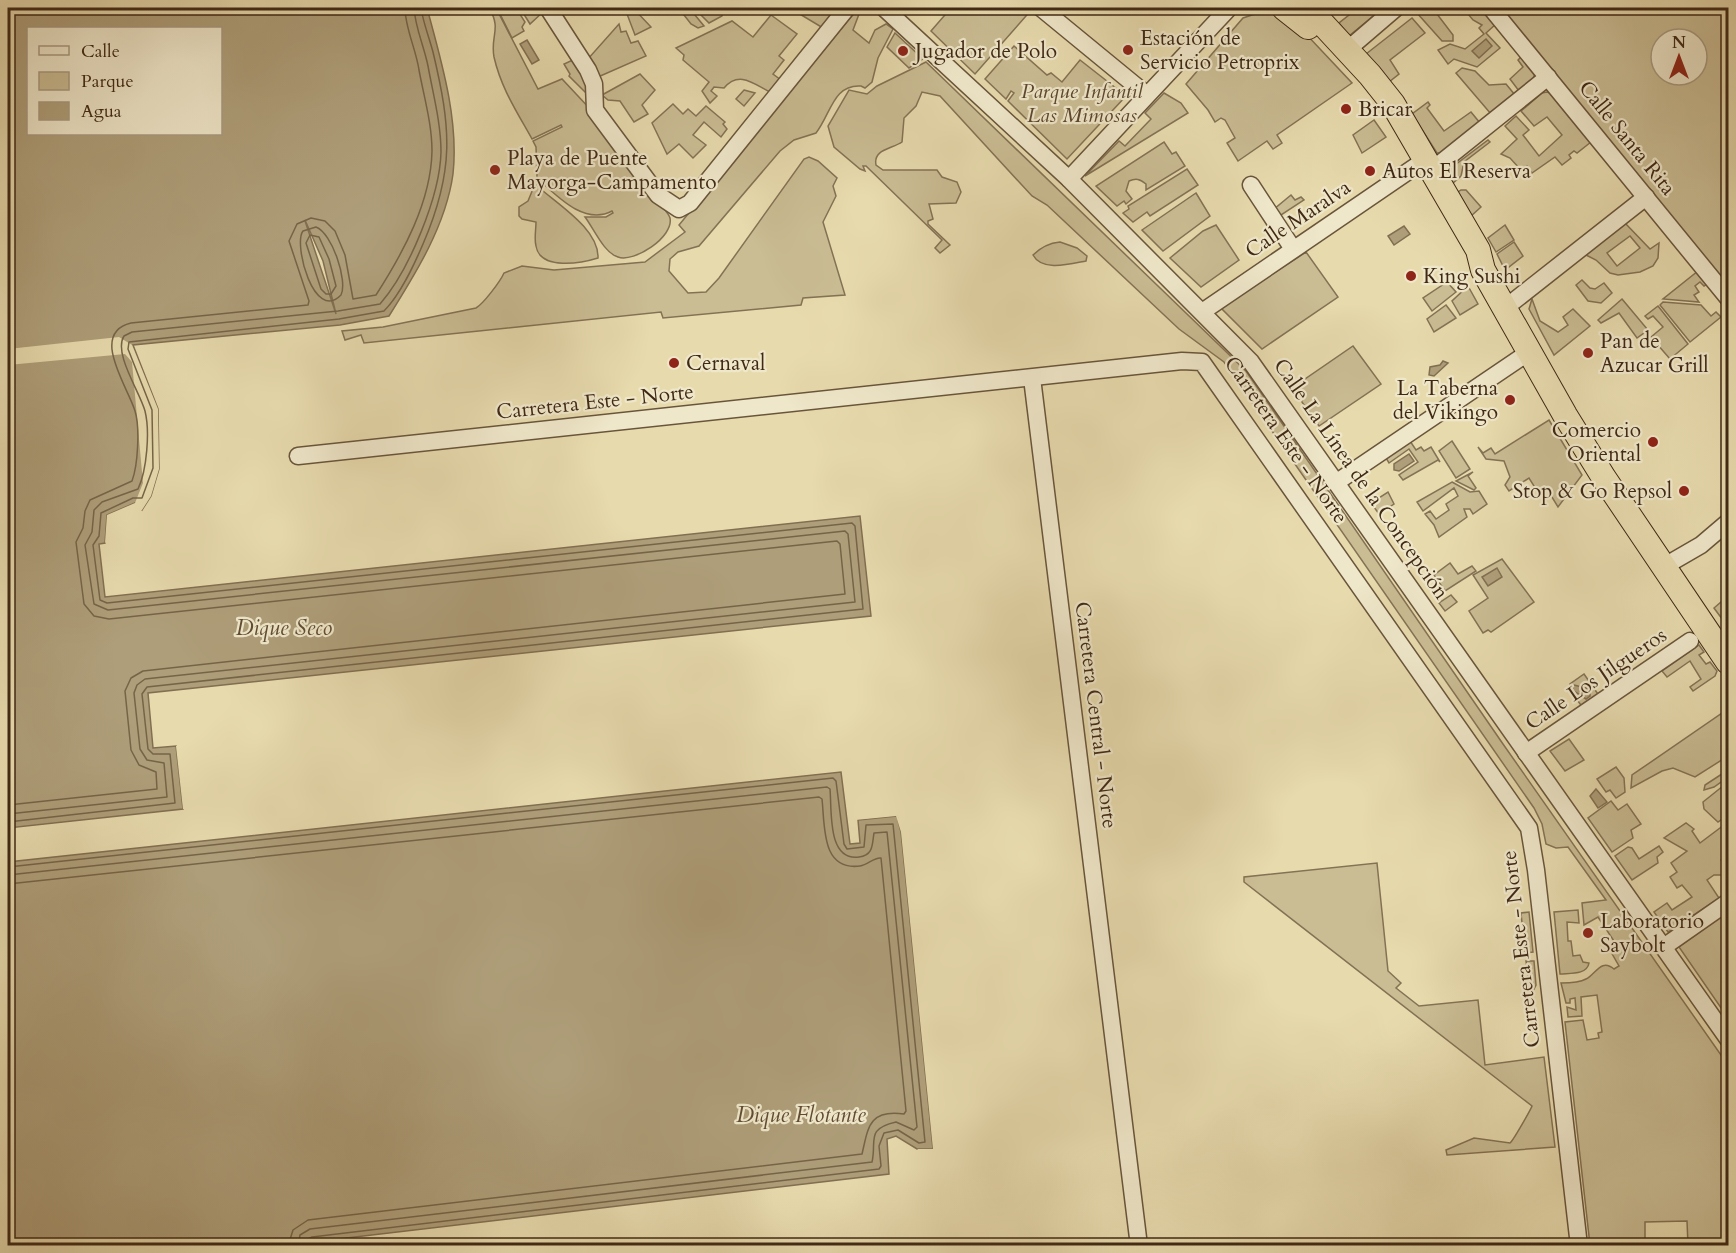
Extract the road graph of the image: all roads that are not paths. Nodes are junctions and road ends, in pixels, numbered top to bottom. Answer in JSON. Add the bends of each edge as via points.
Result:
{"nodes":[{"id":1,"x":548,"y":8,"type":"edge"},
{"id":2,"x":847,"y":8,"type":"edge"},
{"id":3,"x":884,"y":8,"type":"edge"},
{"id":4,"x":1041,"y":8,"type":"edge"},
{"id":5,"x":1229,"y":8,"type":"edge"},
{"id":6,"x":1284,"y":8,"type":"edge"},
{"id":7,"x":1290,"y":8,"type":"edge"},
{"id":8,"x":1396,"y":8,"type":"edge"},
{"id":9,"x":1491,"y":8,"type":"edge"},
{"id":10,"x":1305,"y":14,"type":"edge"},
{"id":11,"x":1347,"y":50,"type":"junction"},
{"id":12,"x":1548,"y":77,"type":"junction"},
{"id":13,"x":1147,"y":95,"type":"junction"},
{"id":14,"x":1425,"y":167,"type":"junction"},
{"id":15,"x":1069,"y":179,"type":"junction"},
{"id":16,"x":1251,"y":185,"type":"dead end"},
{"id":17,"x":1646,"y":196,"type":"junction"},
{"id":18,"x":1293,"y":249,"type":"junction"},
{"id":19,"x":1728,"y":298,"type":"edge"},
{"id":20,"x":1504,"y":308,"type":"junction"},
{"id":21,"x":1202,"y":312,"type":"junction"},
{"id":22,"x":1529,"y":352,"type":"junction"},
{"id":23,"x":1032,"y":378,"type":"junction"},
{"id":24,"x":298,"y":456,"type":"dead end"},
{"id":25,"x":1337,"y":482,"type":"junction"},
{"id":26,"x":1728,"y":522,"type":"edge"},
{"id":27,"x":1663,"y":567,"type":"junction"},
{"id":28,"x":1690,"y":641,"type":"dead end"},
{"id":29,"x":1728,"y":662,"type":"edge"},
{"id":30,"x":1526,"y":753,"type":"junction"},
{"id":31,"x":1728,"y":902,"type":"edge"},
{"id":32,"x":1665,"y":946,"type":"junction"},
{"id":33,"x":1728,"y":1039,"type":"edge"},
{"id":34,"x":1115,"y":1058,"type":"junction"},
{"id":35,"x":1133,"y":1245,"type":"edge"},
{"id":36,"x":1139,"y":1245,"type":"edge"},
{"id":37,"x":1579,"y":1245,"type":"edge"}],
"edges":[{"from":1,"to":2,"type":"street","via":[[588,70],[594,84],[595,110],[658,195],[679,209],[690,203]]},
{"from":3,"to":15,"type":"street","name":"Calle La Línea de la Concepción"},
{"from":4,"to":13,"type":"street"},
{"from":5,"to":13,"type":"street"},
{"from":6,"to":10,"type":"highway"},
{"from":7,"to":10,"type":"highway"},
{"from":8,"to":11,"type":"street"},
{"from":9,"to":12,"type":"street","name":"Calle Santa Rita"},
{"from":10,"to":11,"type":"highway","via":[[1335,45]]},
{"from":10,"to":14,"type":"highway"},
{"from":11,"to":14,"type":"highway","via":[[1393,104]]},
{"from":12,"to":14,"type":"street","name":"Calle Maralva"},
{"from":12,"to":17,"type":"street","name":"Calle Santa Rita"},
{"from":13,"to":15,"type":"street"},
{"from":14,"to":18,"type":"street","name":"Calle Maralva"},
{"from":14,"to":20,"type":"highway","via":[[1478,250],[1483,270]]},
{"from":15,"to":21,"type":"street","name":"Calle La Línea de la Concepción"},
{"from":16,"to":18,"type":"street"},
{"from":17,"to":19,"type":"street","name":"Calle Santa Rita"},
{"from":17,"to":20,"type":"street"},
{"from":18,"to":21,"type":"street","name":"Calle Maralva"},
{"from":20,"to":22,"type":"highway"},
{"from":21,"to":25,"type":"street","name":"Calle La Línea de la Concepción","via":[[1251,362]]},
{"from":22,"to":25,"type":"street"},
{"from":22,"to":27,"type":"highway"},
{"from":23,"to":24,"type":"street","name":"Carretera Este - Norte"},
{"from":23,"to":34,"type":"street","name":"Carretera Central - Norte"},
{"from":23,"to":37,"type":"street","name":"Carretera Este - Norte","via":[[1182,361],[1198,361],[1207,366],[1529,828]]},
{"from":25,"to":30,"type":"street","name":"Calle La Línea de la Concepción"},
{"from":26,"to":27,"type":"street","via":[[1701,545]]},
{"from":27,"to":29,"type":"highway"},
{"from":28,"to":30,"type":"street","name":"Calle Los Jilgueros"},
{"from":30,"to":32,"type":"street","name":"Calle La Línea de la Concepción"},
{"from":31,"to":32,"type":"street"},
{"from":32,"to":33,"type":"street","name":"Calle La Línea de la Concepción"},
{"from":34,"to":35,"type":"street","via":[[1114,1082]]},
{"from":34,"to":36,"type":"street"}]}
